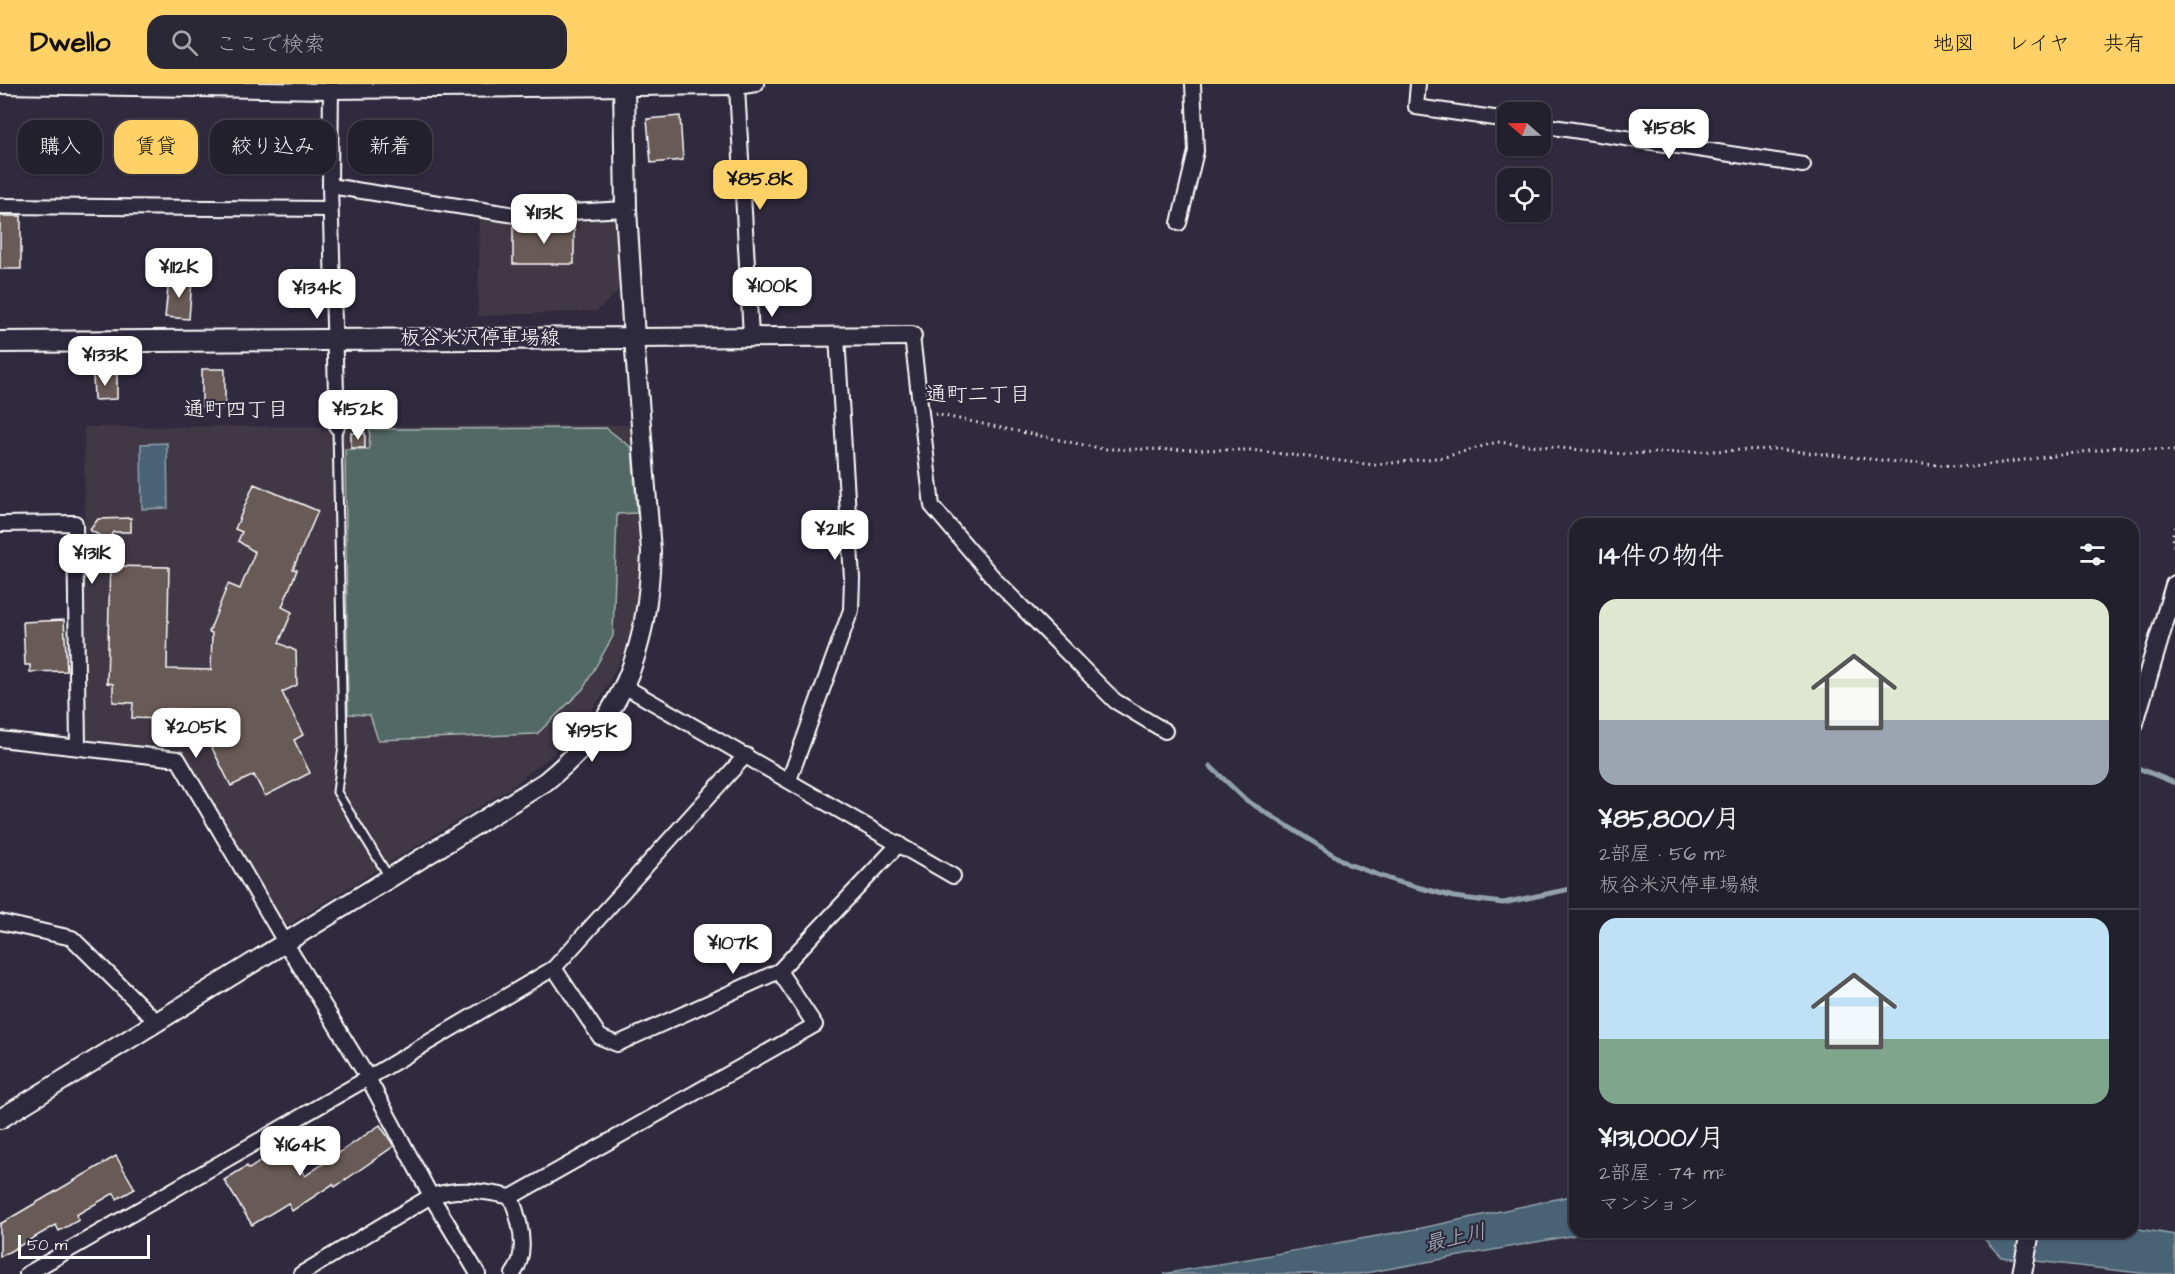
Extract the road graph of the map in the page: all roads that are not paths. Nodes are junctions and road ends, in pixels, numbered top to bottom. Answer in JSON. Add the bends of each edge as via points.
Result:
{"nodes":[{"id":1,"x":756,"y":84,"type":"edge"},
{"id":2,"x":1193,"y":84,"type":"edge"},
{"id":3,"x":1418,"y":84,"type":"edge"},
{"id":4,"x":0,"y":86,"type":"edge"},
{"id":5,"x":625,"y":86,"type":"edge"},
{"id":6,"x":737,"y":87,"type":"junction"},
{"id":7,"x":331,"y":88,"type":"edge"},
{"id":8,"x":1497,"y":118,"type":"edge"},
{"id":9,"x":1551,"y":127,"type":"edge"},
{"id":10,"x":1803,"y":165,"type":"dead end"},
{"id":11,"x":330,"y":186,"type":"junction"},
{"id":12,"x":0,"y":206,"type":"edge"},
{"id":13,"x":330,"y":209,"type":"junction"},
{"id":14,"x":626,"y":209,"type":"junction"},
{"id":15,"x":1179,"y":223,"type":"dead end"},
{"id":16,"x":751,"y":336,"type":"junction"},
{"id":17,"x":837,"y":336,"type":"junction"},
{"id":18,"x":912,"y":336,"type":"joint"},
{"id":19,"x":634,"y":338,"type":"junction"},
{"id":20,"x":336,"y":339,"type":"junction"},
{"id":21,"x":0,"y":342,"type":"edge"},
{"id":22,"x":337,"y":427,"type":"joint"},
{"id":23,"x":0,"y":524,"type":"edge"},
{"id":24,"x":2175,"y":585,"type":"edge"},
{"id":25,"x":624,"y":686,"type":"junction"},
{"id":26,"x":2139,"y":706,"type":"edge"},
{"id":27,"x":1165,"y":731,"type":"dead end"},
{"id":28,"x":0,"y":739,"type":"edge"},
{"id":29,"x":78,"y":747,"type":"junction"},
{"id":30,"x":746,"y":755,"type":"junction"},
{"id":31,"x":789,"y":780,"type":"junction"},
{"id":32,"x":899,"y":844,"type":"junction"},
{"id":33,"x":953,"y":876,"type":"dead end"},
{"id":34,"x":389,"y":877,"type":"junction"},
{"id":35,"x":0,"y":922,"type":"edge"},
{"id":36,"x":285,"y":942,"type":"junction"},
{"id":37,"x":554,"y":968,"type":"junction"},
{"id":38,"x":778,"y":971,"type":"junction"},
{"id":39,"x":156,"y":1022,"type":"junction"},
{"id":40,"x":368,"y":1078,"type":"junction"},
{"id":41,"x":0,"y":1119,"type":"edge"},
{"id":42,"x":431,"y":1196,"type":"junction"},
{"id":43,"x":511,"y":1197,"type":"junction"},
{"id":44,"x":2029,"y":1238,"type":"edge"},
{"id":45,"x":27,"y":1274,"type":"edge"},
{"id":46,"x":302,"y":1274,"type":"edge"},
{"id":47,"x":478,"y":1274,"type":"edge"},
{"id":48,"x":513,"y":1274,"type":"edge"},
{"id":49,"x":2022,"y":1274,"type":"edge"}],
"edges":[{"from":1,"to":6,"type":"street"},
{"from":2,"to":15,"type":"street","via":[[1196,151]]},
{"from":3,"to":8,"type":"street","via":[[1416,107]]},
{"from":4,"to":7,"type":"street"},
{"from":5,"to":6,"type":"street"},
{"from":5,"to":7,"type":"street"},
{"from":5,"to":14,"type":"main road"},
{"from":6,"to":16,"type":"street"},
{"from":7,"to":11,"type":"street"},
{"from":9,"to":10,"type":"street"},
{"from":11,"to":13,"type":"street"},
{"from":11,"to":14,"type":"street","via":[[515,214]]},
{"from":12,"to":13,"type":"street"},
{"from":13,"to":20,"type":"street"},
{"from":14,"to":19,"type":"main road"},
{"from":16,"to":17,"type":"street"},
{"from":16,"to":19,"type":"street"},
{"from":17,"to":18,"type":"street"},
{"from":17,"to":31,"type":"street","via":[[852,610]]},
{"from":18,"to":27,"type":"street","via":[[932,506],[997,582],[1115,701]]},
{"from":19,"to":20,"type":"main road","name":"板谷米沢停車場線"},
{"from":19,"to":25,"type":"street","via":[[651,551],[643,634]]},
{"from":20,"to":21,"type":"main road","name":"板谷米沢停車場線"},
{"from":20,"to":22,"type":"street"},
{"from":22,"to":34,"type":"lane","via":[[343,746],[337,792]]},
{"from":23,"to":29,"type":"street","via":[[75,523]]},
{"from":24,"to":26,"type":"street"},
{"from":25,"to":30,"type":"street"},
{"from":25,"to":34,"type":"street","via":[[581,749],[553,775]]},
{"from":28,"to":29,"type":"street"},
{"from":29,"to":36,"type":"street","via":[[178,759]]},
{"from":30,"to":31,"type":"street"},
{"from":30,"to":37,"type":"street"},
{"from":31,"to":32,"type":"street"},
{"from":32,"to":33,"type":"street"},
{"from":32,"to":38,"type":"street"},
{"from":34,"to":36,"type":"street"},
{"from":35,"to":39,"type":"street","via":[[72,938]]},
{"from":36,"to":39,"type":"street"},
{"from":36,"to":40,"type":"street"},
{"from":37,"to":38,"type":"street","via":[[600,1037],[617,1044]]},
{"from":37,"to":40,"type":"street"},
{"from":38,"to":43,"type":"street","via":[[815,1025]]},
{"from":39,"to":41,"type":"street"},
{"from":40,"to":42,"type":"street"},
{"from":40,"to":45,"type":"street"},
{"from":42,"to":43,"type":"street","via":[[450,1190],[479,1190]]},
{"from":42,"to":46,"type":"street"},
{"from":42,"to":47,"type":"street"},
{"from":43,"to":48,"type":"street","via":[[519,1216],[522,1243]]},
{"from":44,"to":49,"type":"street"}]}
